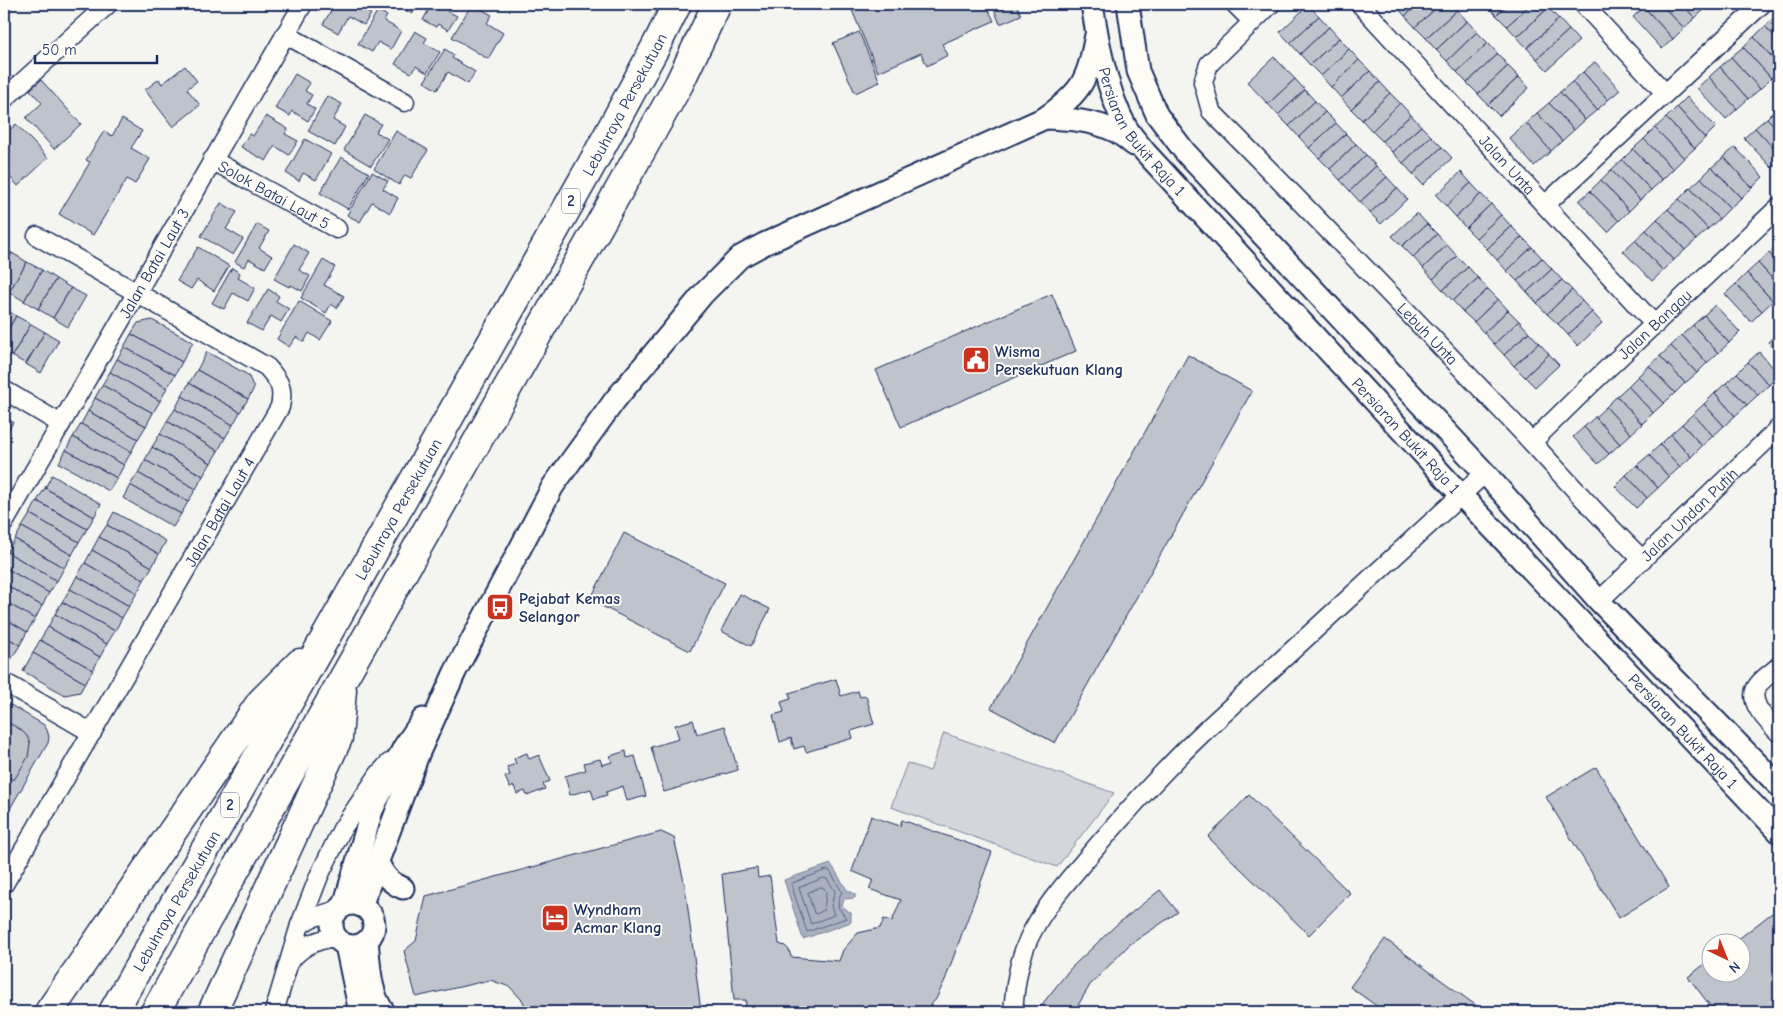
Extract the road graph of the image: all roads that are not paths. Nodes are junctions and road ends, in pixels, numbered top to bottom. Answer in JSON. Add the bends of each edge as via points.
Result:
{"nodes":[{"id":1,"x":108,"y":4,"type":"edge"},
{"id":2,"x":303,"y":4,"type":"edge"},
{"id":3,"x":676,"y":4,"type":"edge"},
{"id":4,"x":718,"y":4,"type":"edge"},
{"id":5,"x":1092,"y":4,"type":"edge"},
{"id":6,"x":1128,"y":4,"type":"edge"},
{"id":7,"x":1235,"y":4,"type":"edge"},
{"id":8,"x":1270,"y":4,"type":"edge"},
{"id":9,"x":1360,"y":4,"type":"edge"},
{"id":10,"x":1583,"y":4,"type":"edge"},
{"id":11,"x":1762,"y":4,"type":"edge"},
{"id":12,"x":1252,"y":21,"type":"junction"},
{"id":13,"x":285,"y":34,"type":"junction"},
{"id":14,"x":1096,"y":35,"type":"junction"},
{"id":15,"x":1666,"y":93,"type":"junction"},
{"id":16,"x":4,"y":99,"type":"edge"},
{"id":17,"x":405,"y":102,"type":"dead end"},
{"id":18,"x":1045,"y":118,"type":"junction"},
{"id":19,"x":1145,"y":152,"type":"junction"},
{"id":20,"x":212,"y":160,"type":"junction"},
{"id":21,"x":1544,"y":205,"type":"junction"},
{"id":22,"x":1779,"y":207,"type":"edge"},
{"id":23,"x":337,"y":229,"type":"dead end"},
{"id":24,"x":37,"y":236,"type":"dead end"},
{"id":25,"x":137,"y":293,"type":"junction"},
{"id":26,"x":1655,"y":325,"type":"junction"},
{"id":27,"x":4,"y":390,"type":"edge"},
{"id":28,"x":61,"y":424,"type":"junction"},
{"id":29,"x":1779,"y":428,"type":"edge"},
{"id":30,"x":1532,"y":442,"type":"junction"},
{"id":31,"x":1485,"y":473,"type":"junction"},
{"id":32,"x":1461,"y":495,"type":"junction"},
{"id":33,"x":4,"y":523,"type":"edge"},
{"id":34,"x":1643,"y":560,"type":"junction"},
{"id":35,"x":1599,"y":601,"type":"junction"},
{"id":36,"x":328,"y":633,"type":"junction"},
{"id":37,"x":1779,"y":666,"type":"edge"},
{"id":38,"x":455,"y":672,"type":"junction"},
{"id":39,"x":343,"y":679,"type":"junction"},
{"id":40,"x":4,"y":682,"type":"edge"},
{"id":41,"x":92,"y":733,"type":"junction"},
{"id":42,"x":1779,"y":733,"type":"edge"},
{"id":43,"x":404,"y":747,"type":"junction"},
{"id":44,"x":1779,"y":786,"type":"edge"},
{"id":45,"x":1779,"y":832,"type":"edge"},
{"id":46,"x":378,"y":862,"type":"junction"},
{"id":47,"x":4,"y":884,"type":"edge"},
{"id":48,"x":403,"y":888,"type":"dead end"},
{"id":49,"x":348,"y":907,"type":"junction"},
{"id":50,"x":300,"y":925,"type":"junction"},
{"id":51,"x":340,"y":940,"type":"junction"},
{"id":52,"x":366,"y":941,"type":"junction"},
{"id":53,"x":291,"y":959,"type":"junction"},
{"id":54,"x":160,"y":1003,"type":"edge"},
{"id":55,"x":49,"y":1012,"type":"edge"},
{"id":56,"x":113,"y":1012,"type":"edge"},
{"id":57,"x":212,"y":1012,"type":"edge"},
{"id":58,"x":274,"y":1012,"type":"edge"},
{"id":59,"x":360,"y":1012,"type":"edge"},
{"id":60,"x":384,"y":1012,"type":"edge"},
{"id":61,"x":1013,"y":1012,"type":"edge"}],
"edges":[{"from":1,"to":16,"type":"street"},
{"from":2,"to":13,"type":"street","name":"Jalan Batai Laut 3"},
{"from":3,"to":36,"type":"highway","name":"Lebuhraya Persekutuan","number":"2","via":[[592,164]]},
{"from":4,"to":39,"type":"highway","number":"2","via":[[679,84]]},
{"from":5,"to":14,"type":"street","name":"Persiaran Bukit Raja 1"},
{"from":6,"to":31,"type":"street","name":"Persiaran Bukit Raja 1","via":[[1138,71],[1157,115],[1185,152]]},
{"from":7,"to":12,"type":"street"},
{"from":8,"to":12,"type":"street"},
{"from":9,"to":21,"type":"street","name":"Jalan Unta"},
{"from":10,"to":15,"type":"street"},
{"from":11,"to":15,"type":"street"},
{"from":12,"to":30,"type":"street","name":"Lebuh Unta","via":[[1208,64],[1203,82],[1211,111]]},
{"from":13,"to":17,"type":"street"},
{"from":13,"to":20,"type":"street","name":"Jalan Batai Laut 3"},
{"from":14,"to":18,"type":"street","via":[[1090,68],[1078,92]]},
{"from":14,"to":19,"type":"street","name":"Persiaran Bukit Raja 1","via":[[1119,111],[1127,129]]},
{"from":15,"to":21,"type":"street"},
{"from":18,"to":19,"type":"street","via":[[1078,120],[1100,126]]},
{"from":18,"to":38,"type":"street","via":[[764,244],[740,257],[719,276],[614,400],[553,486]]},
{"from":19,"to":32,"type":"street","name":"Persiaran Bukit Raja 1"},
{"from":20,"to":23,"type":"street","name":"Solok Batai Laut 5"},
{"from":20,"to":25,"type":"street","name":"Jalan Batai Laut 3"},
{"from":21,"to":26,"type":"street","name":"Jalan Unta"},
{"from":22,"to":26,"type":"street","name":"Jalan Bangau"},
{"from":24,"to":25,"type":"street","name":"Jalan Batai Laut 4"},
{"from":25,"to":28,"type":"street","name":"Jalan Batai Laut 3"},
{"from":25,"to":41,"type":"street","name":"Jalan Batai Laut 4","via":[[267,367],[283,393],[280,408]]},
{"from":26,"to":30,"type":"street","name":"Jalan Bangau"},
{"from":27,"to":28,"type":"street"},
{"from":28,"to":33,"type":"street","name":"Jalan Batai Laut 3"},
{"from":29,"to":34,"type":"street","name":"Jalan Undan Putih"},
{"from":30,"to":34,"type":"street","name":"Lebuh Unta"},
{"from":31,"to":32,"type":"street"},
{"from":31,"to":35,"type":"street","name":"Persiaran Bukit Raja 1"},
{"from":32,"to":45,"type":"street","name":"Persiaran Bukit Raja 1"},
{"from":32,"to":61,"type":"street","via":[[1198,737],[1118,821],[1052,901],[1029,938],[1017,970]]},
{"from":34,"to":35,"type":"street","name":"Jalan Undan Putih"},
{"from":35,"to":44,"type":"street","name":"Persiaran Bukit Raja 1"},
{"from":36,"to":55,"type":"highway","via":[[261,702]]},
{"from":36,"to":56,"type":"highway","name":"Lebuhraya Persekutuan","number":"2"},
{"from":37,"to":42,"type":"street","via":[[1756,686],[1754,700],[1759,712]]},
{"from":38,"to":43,"type":"street"},
{"from":38,"to":46,"type":"street","via":[[419,752]]},
{"from":39,"to":54,"type":"highway","number":"2"},
{"from":39,"to":57,"type":"highway","via":[[338,738]]},
{"from":40,"to":41,"type":"street"},
{"from":41,"to":47,"type":"street","name":"Jalan Batai Laut 4"},
{"from":43,"to":49,"type":"street","via":[[372,810]]},
{"from":43,"to":50,"type":"street","via":[[379,774],[342,829]]},
{"from":46,"to":48,"type":"street","via":[[387,878]]},
{"from":46,"to":49,"type":"street"},
{"from":49,"to":50,"type":"street","via":[[311,918]]},
{"from":49,"to":51,"type":"street","via":[[332,920],[333,931]]},
{"from":49,"to":52,"type":"street","via":[[371,914],[374,928]]},
{"from":50,"to":53,"type":"street"},
{"from":51,"to":52,"type":"street","via":[[353,946]]},
{"from":51,"to":53,"type":"street","via":[[309,943]]},
{"from":51,"to":59,"type":"street"},
{"from":52,"to":60,"type":"street","via":[[372,986]]},
{"from":53,"to":58,"type":"street"}]}
